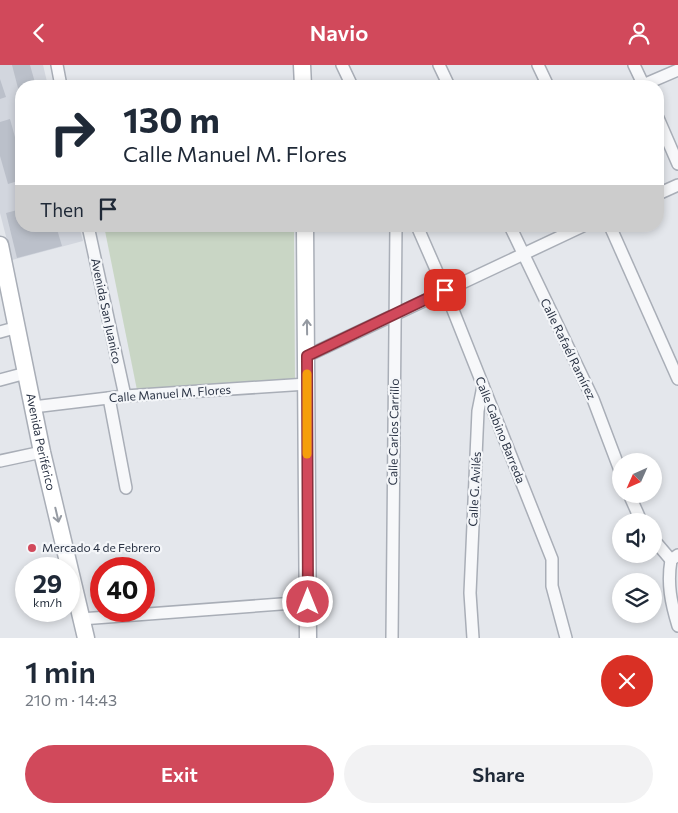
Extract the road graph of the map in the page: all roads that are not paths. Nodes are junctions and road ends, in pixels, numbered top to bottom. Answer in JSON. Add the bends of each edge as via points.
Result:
{"nodes":[{"id":1,"x":57,"y":65,"type":"edge"},
{"id":2,"x":302,"y":65,"type":"edge"},
{"id":3,"x":342,"y":65,"type":"edge"},
{"id":4,"x":439,"y":65,"type":"edge"},
{"id":5,"x":538,"y":65,"type":"edge"},
{"id":6,"x":634,"y":65,"type":"edge"},
{"id":7,"x":678,"y":70,"type":"edge"},
{"id":8,"x":59,"y":80,"type":"edge"},
{"id":9,"x":303,"y":80,"type":"edge"},
{"id":10,"x":349,"y":80,"type":"edge"},
{"id":11,"x":445,"y":80,"type":"edge"},
{"id":12,"x":545,"y":80,"type":"edge"},
{"id":13,"x":640,"y":80,"type":"edge"},
{"id":14,"x":656,"y":80,"type":"edge"},
{"id":15,"x":664,"y":132,"type":"edge"},
{"id":16,"x":678,"y":164,"type":"edge"},
{"id":17,"x":678,"y":185,"type":"edge"},
{"id":18,"x":664,"y":191,"type":"edge"},
{"id":19,"x":89,"y":232,"type":"edge"},
{"id":20,"x":305,"y":232,"type":"edge"},
{"id":21,"x":396,"y":232,"type":"edge"},
{"id":22,"x":419,"y":232,"type":"edge"},
{"id":23,"x":513,"y":232,"type":"edge"},
{"id":24,"x":570,"y":232,"type":"edge"},
{"id":25,"x":613,"y":232,"type":"edge"},
{"id":26,"x":0,"y":245,"type":"edge"},
{"id":27,"x":522,"y":254,"type":"junction"},
{"id":28,"x":4,"y":280,"type":"edge"},
{"id":29,"x":445,"y":290,"type":"junction"},
{"id":30,"x":396,"y":315,"type":"junction"},
{"id":31,"x":18,"y":327,"type":"junction"},
{"id":32,"x":0,"y":332,"type":"edge"},
{"id":33,"x":307,"y":356,"type":"junction"},
{"id":34,"x":26,"y":373,"type":"junction"},
{"id":35,"x":0,"y":379,"type":"edge"},
{"id":36,"x":678,"y":379,"type":"edge"},
{"id":37,"x":307,"y":384,"type":"junction"},
{"id":38,"x":483,"y":386,"type":"junction"},
{"id":39,"x":125,"y":396,"type":"junction"},
{"id":40,"x":109,"y":398,"type":"junction"},
{"id":41,"x":33,"y":407,"type":"junction"},
{"id":42,"x":42,"y":452,"type":"junction"},
{"id":43,"x":613,"y":453,"type":"edge"},
{"id":44,"x":0,"y":461,"type":"edge"},
{"id":45,"x":126,"y":488,"type":"dead end"},
{"id":46,"x":662,"y":547,"type":"edge"},
{"id":47,"x":674,"y":557,"type":"edge"},
{"id":48,"x":308,"y":602,"type":"junction"},
{"id":49,"x":82,"y":619,"type":"junction"},
{"id":50,"x":678,"y":626,"type":"edge"},
{"id":51,"x":86,"y":638,"type":"edge"},
{"id":52,"x":308,"y":638,"type":"edge"},
{"id":53,"x":392,"y":638,"type":"edge"},
{"id":54,"x":473,"y":638,"type":"edge"},
{"id":55,"x":566,"y":638,"type":"edge"}],
"edges":[{"from":1,"to":8,"type":"street"},
{"from":2,"to":9,"type":"street"},
{"from":3,"to":10,"type":"street"},
{"from":4,"to":11,"type":"street"},
{"from":5,"to":12,"type":"street"},
{"from":6,"to":13,"type":"street"},
{"from":7,"to":14,"type":"street"},
{"from":15,"to":16,"type":"street"},
{"from":17,"to":18,"type":"street"},
{"from":19,"to":39,"type":"street","name":"Avenida San Juanico"},
{"from":33,"to":20,"type":"street","one_way":true},
{"from":21,"to":30,"type":"street","name":"Calle Carlos Carrillo"},
{"from":22,"to":29,"type":"street","name":"Calle Gabino Barreda"},
{"from":23,"to":27,"type":"street","name":"Calle Rafaél Ramírez"},
{"from":24,"to":27,"type":"street"},
{"from":25,"to":36,"type":"street"},
{"from":26,"to":28,"type":"street","name":"Avenida Periférico"},
{"from":27,"to":29,"type":"street"},
{"from":27,"to":43,"type":"street","name":"Calle Rafaél Ramírez","via":[[593,399]]},
{"from":28,"to":31,"type":"street","name":"Avenida Periférico"},
{"from":29,"to":30,"type":"street"},
{"from":29,"to":38,"type":"street","name":"Calle Gabino Barreda"},
{"from":30,"to":33,"type":"street"},
{"from":30,"to":53,"type":"street","name":"Calle Carlos Carrillo"},
{"from":31,"to":32,"type":"street"},
{"from":31,"to":34,"type":"street","name":"Avenida Periférico"},
{"from":33,"to":37,"type":"street"},
{"from":34,"to":35,"type":"street"},
{"from":34,"to":41,"type":"street","name":"Avenida Periférico"},
{"from":37,"to":39,"type":"street","name":"Calle Manuel M. Flores"},
{"from":37,"to":48,"type":"street"},
{"from":38,"to":54,"type":"street","name":"Calle G. Avilés","via":[[478,411],[470,593]]},
{"from":38,"to":55,"type":"street","name":"Calle Gabino Barreda","via":[[552,559],[552,586]]},
{"from":39,"to":40,"type":"street","name":"Calle Manuel M. Flores"},
{"from":40,"to":41,"type":"street","name":"Calle Manuel M. Flores"},
{"from":40,"to":45,"type":"street"},
{"from":41,"to":42,"type":"street","name":"Avenida Periférico"},
{"from":42,"to":44,"type":"street"},
{"from":42,"to":49,"type":"street","name":"Avenida Periférico","one_way":true},
{"from":46,"to":47,"type":"street"},
{"from":47,"to":50,"type":"street","via":[[669,574],[670,601]]},
{"from":48,"to":49,"type":"street"},
{"from":48,"to":52,"type":"street"},
{"from":49,"to":51,"type":"street","name":"Avenida Periférico"}]}
